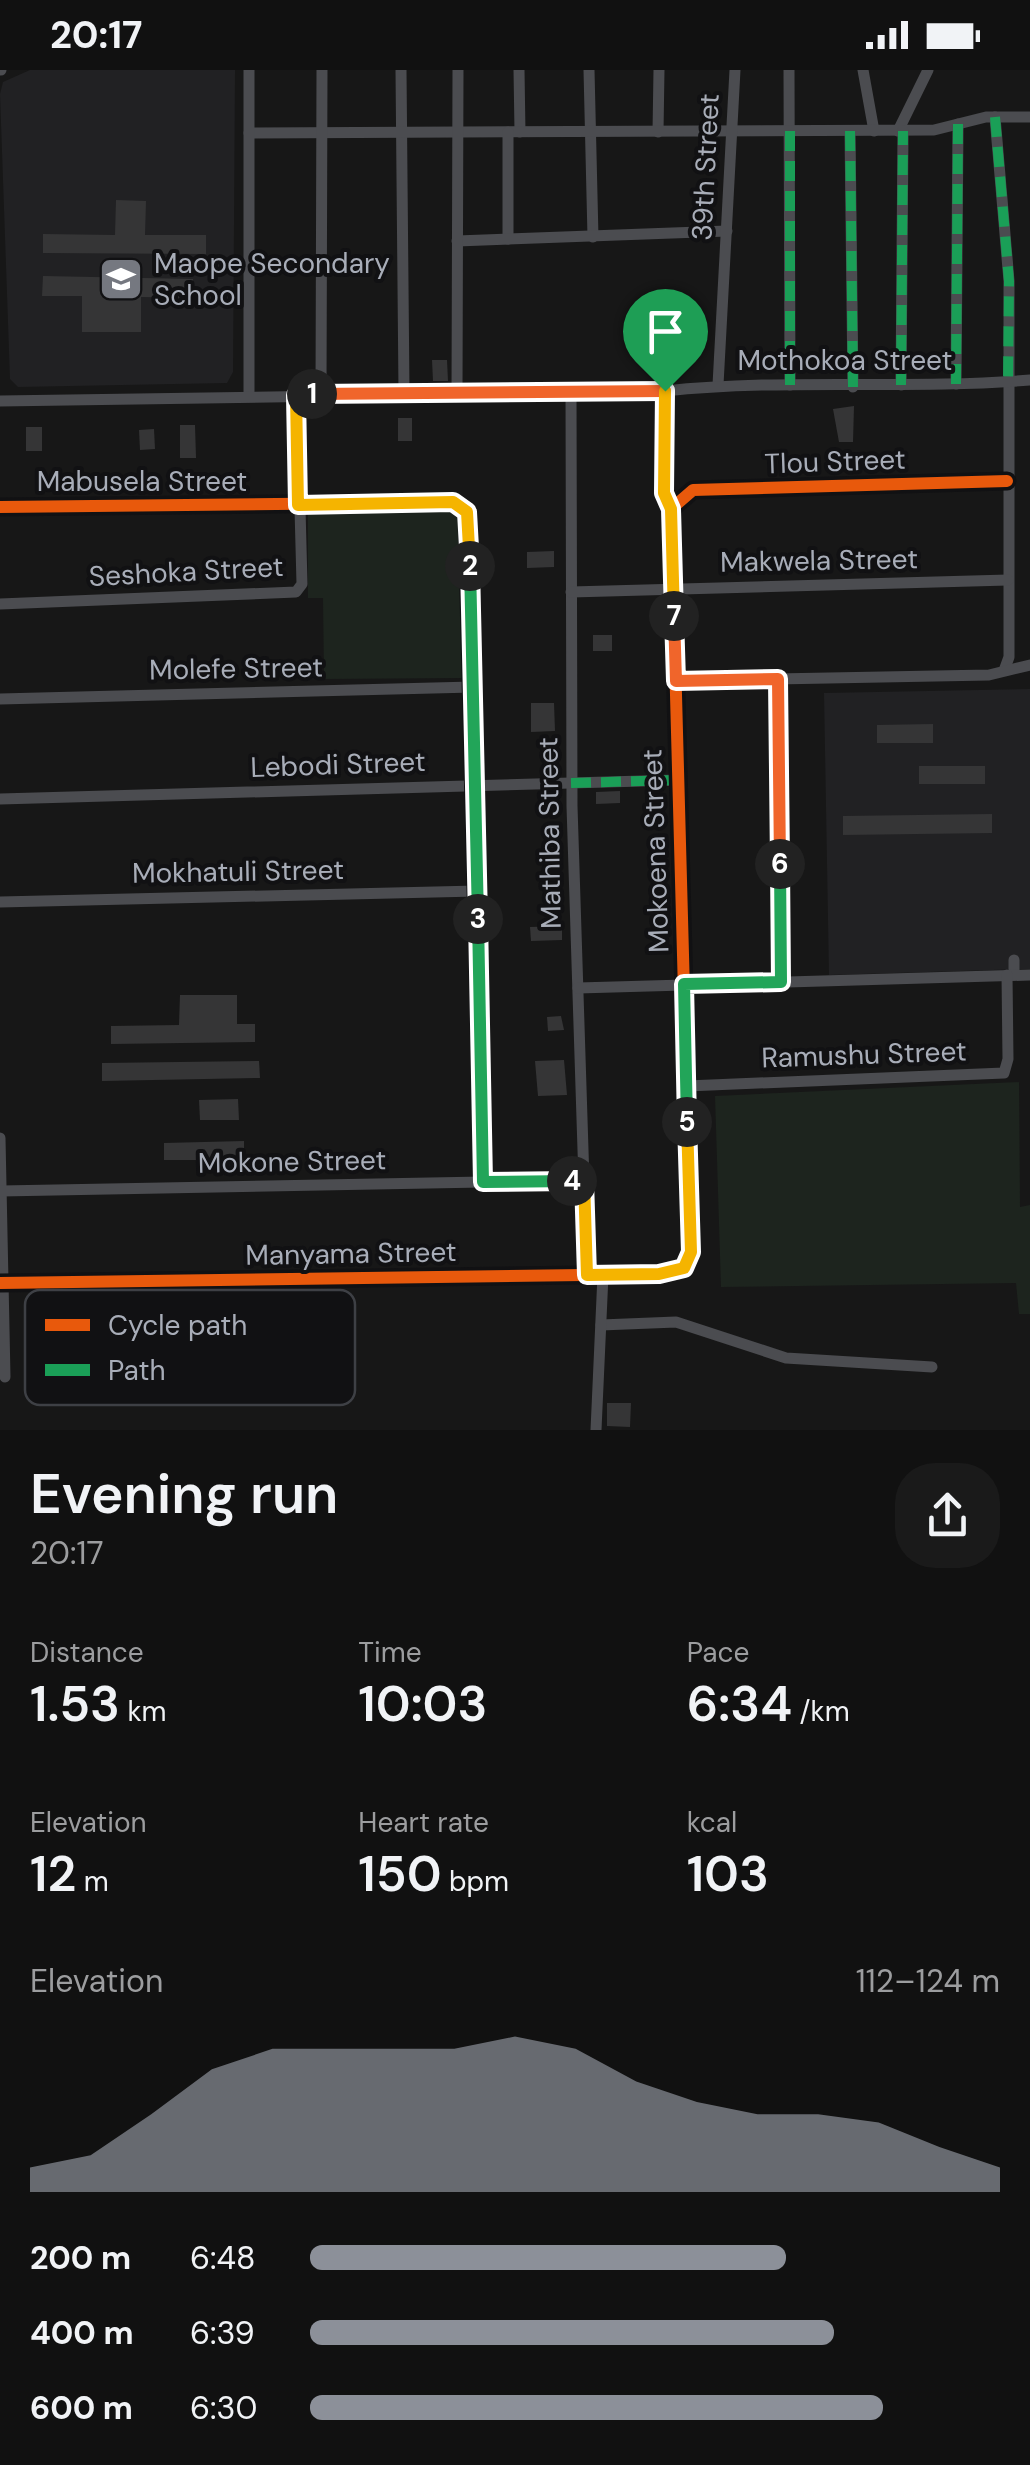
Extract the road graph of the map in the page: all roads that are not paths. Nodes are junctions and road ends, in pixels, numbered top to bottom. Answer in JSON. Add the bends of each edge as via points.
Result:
{"nodes":[{"id":1,"x":249,"y":70,"type":"edge"},
{"id":2,"x":322,"y":70,"type":"edge"},
{"id":3,"x":401,"y":70,"type":"edge"},
{"id":4,"x":458,"y":70,"type":"edge"},
{"id":5,"x":519,"y":70,"type":"edge"},
{"id":6,"x":589,"y":70,"type":"edge"},
{"id":7,"x":659,"y":70,"type":"edge"},
{"id":8,"x":734,"y":70,"type":"edge"},
{"id":9,"x":790,"y":70,"type":"edge"},
{"id":10,"x":863,"y":70,"type":"edge"},
{"id":11,"x":928,"y":70,"type":"edge"},
{"id":12,"x":995,"y":117,"type":"junction"},
{"id":13,"x":1030,"y":117,"type":"edge"},
{"id":14,"x":958,"y":124,"type":"junction"},
{"id":15,"x":731,"y":131,"type":"junction"},
{"id":16,"x":790,"y":131,"type":"junction"},
{"id":17,"x":850,"y":131,"type":"junction"},
{"id":18,"x":874,"y":131,"type":"junction"},
{"id":19,"x":900,"y":131,"type":"junction"},
{"id":20,"x":402,"y":132,"type":"junction"},
{"id":21,"x":458,"y":132,"type":"junction"},
{"id":22,"x":514,"y":132,"type":"junction"},
{"id":23,"x":658,"y":132,"type":"junction"},
{"id":24,"x":249,"y":133,"type":"junction"},
{"id":25,"x":323,"y":133,"type":"junction"},
{"id":26,"x":594,"y":134,"type":"junction"},
{"id":27,"x":727,"y":231,"type":"junction"},
{"id":28,"x":593,"y":237,"type":"junction"},
{"id":29,"x":508,"y":240,"type":"junction"},
{"id":30,"x":457,"y":241,"type":"junction"},
{"id":31,"x":1030,"y":380,"type":"edge"},
{"id":32,"x":1008,"y":382,"type":"junction"},
{"id":33,"x":956,"y":384,"type":"junction"},
{"id":34,"x":790,"y":385,"type":"junction"},
{"id":35,"x":718,"y":386,"type":"junction"},
{"id":36,"x":901,"y":386,"type":"junction"},
{"id":37,"x":854,"y":388,"type":"junction"},
{"id":38,"x":571,"y":390,"type":"junction"},
{"id":39,"x":665,"y":391,"type":"junction"},
{"id":40,"x":404,"y":392,"type":"junction"},
{"id":41,"x":321,"y":393,"type":"junction"},
{"id":42,"x":457,"y":393,"type":"junction"},
{"id":43,"x":296,"y":395,"type":"junction"},
{"id":44,"x":249,"y":396,"type":"junction"},
{"id":45,"x":0,"y":401,"type":"edge"},
{"id":46,"x":1007,"y":481,"type":"junction"},
{"id":47,"x":298,"y":505,"type":"junction"},
{"id":48,"x":0,"y":507,"type":"edge"},
{"id":49,"x":671,"y":509,"type":"junction"},
{"id":50,"x":1008,"y":580,"type":"junction"},
{"id":51,"x":674,"y":589,"type":"junction"},
{"id":52,"x":571,"y":592,"type":"junction"},
{"id":53,"x":0,"y":604,"type":"edge"},
{"id":54,"x":1030,"y":665,"type":"edge"},
{"id":55,"x":1005,"y":668,"type":"junction"},
{"id":56,"x":778,"y":679,"type":"junction"},
{"id":57,"x":676,"y":681,"type":"junction"},
{"id":58,"x":473,"y":687,"type":"junction"},
{"id":59,"x":0,"y":699,"type":"edge"},
{"id":60,"x":678,"y":780,"type":"junction"},
{"id":61,"x":571,"y":783,"type":"junction"},
{"id":62,"x":475,"y":786,"type":"junction"},
{"id":63,"x":0,"y":799,"type":"edge"},
{"id":64,"x":477,"y":891,"type":"junction"},
{"id":65,"x":0,"y":902,"type":"edge"},
{"id":66,"x":1014,"y":960,"type":"dead end"},
{"id":67,"x":1010,"y":975,"type":"junction"},
{"id":68,"x":1030,"y":975,"type":"edge"},
{"id":69,"x":781,"y":982,"type":"junction"},
{"id":70,"x":684,"y":984,"type":"junction"},
{"id":71,"x":578,"y":988,"type":"junction"},
{"id":72,"x":686,"y":1086,"type":"junction"},
{"id":73,"x":0,"y":1138,"type":"edge"},
{"id":74,"x":584,"y":1180,"type":"junction"},
{"id":75,"x":483,"y":1182,"type":"junction"},
{"id":76,"x":1,"y":1191,"type":"edge"},
{"id":77,"x":691,"y":1252,"type":"joint"},
{"id":78,"x":587,"y":1275,"type":"junction"},
{"id":79,"x":603,"y":1275,"type":"junction"},
{"id":80,"x":97,"y":1282,"type":"junction"},
{"id":81,"x":1,"y":1283,"type":"edge"},
{"id":82,"x":97,"y":1290,"type":"edge"},
{"id":83,"x":601,"y":1321,"type":"junction"},
{"id":84,"x":932,"y":1367,"type":"dead end"},
{"id":85,"x":5,"y":1377,"type":"dead end"},
{"id":86,"x":596,"y":1430,"type":"edge"}],
"edges":[{"from":1,"to":24,"type":"street"},
{"from":2,"to":25,"type":"street"},
{"from":3,"to":20,"type":"street"},
{"from":4,"to":21,"type":"street"},
{"from":5,"to":22,"type":"street"},
{"from":6,"to":26,"type":"street"},
{"from":7,"to":23,"type":"street"},
{"from":8,"to":15,"type":"street","name":"39th Street"},
{"from":9,"to":16,"type":"street"},
{"from":10,"to":18,"type":"street"},
{"from":11,"to":19,"type":"street"},
{"from":12,"to":13,"type":"street"},
{"from":12,"to":14,"type":"street"},
{"from":12,"to":32,"type":"street","via":[[1009,281]]},
{"from":14,"to":19,"type":"street"},
{"from":14,"to":33,"type":"street"},
{"from":15,"to":16,"type":"street"},
{"from":15,"to":23,"type":"street"},
{"from":15,"to":27,"type":"street","name":"39th Street"},
{"from":16,"to":17,"type":"street"},
{"from":16,"to":34,"type":"street"},
{"from":17,"to":18,"type":"street"},
{"from":17,"to":37,"type":"street"},
{"from":18,"to":19,"type":"street"},
{"from":19,"to":36,"type":"street"},
{"from":20,"to":21,"type":"street"},
{"from":20,"to":25,"type":"street"},
{"from":20,"to":40,"type":"street"},
{"from":21,"to":22,"type":"street"},
{"from":21,"to":30,"type":"street"},
{"from":22,"to":26,"type":"street"},
{"from":22,"to":29,"type":"street"},
{"from":23,"to":26,"type":"street"},
{"from":24,"to":25,"type":"street"},
{"from":24,"to":44,"type":"street"},
{"from":25,"to":41,"type":"street"},
{"from":26,"to":28,"type":"street"},
{"from":27,"to":28,"type":"street"},
{"from":27,"to":35,"type":"street","name":"39th Street"},
{"from":28,"to":29,"type":"street"},
{"from":29,"to":30,"type":"street"},
{"from":30,"to":42,"type":"street"},
{"from":31,"to":32,"type":"street","name":"Mothokoa Street"},
{"from":32,"to":33,"type":"street","name":"Mothokoa Street"},
{"from":32,"to":46,"type":"street"},
{"from":33,"to":36,"type":"street","name":"Mothokoa Street"},
{"from":34,"to":35,"type":"street","name":"Mothokoa Street"},
{"from":34,"to":37,"type":"street","name":"Mothokoa Street"},
{"from":35,"to":39,"type":"street","name":"Mothokoa Street"},
{"from":36,"to":37,"type":"street","name":"Mothokoa Street"},
{"from":38,"to":39,"type":"street","name":"Mothokoa Street"},
{"from":38,"to":42,"type":"street","name":"Mothokoa Street"},
{"from":38,"to":52,"type":"street","name":"Mathiba Street"},
{"from":39,"to":49,"type":"street","name":"Mokoena Street","via":[[664,493]]},
{"from":40,"to":41,"type":"street","name":"Mothokoa Street"},
{"from":40,"to":42,"type":"street","name":"Mothokoa Street"},
{"from":41,"to":43,"type":"street","name":"Mothokoa Street"},
{"from":43,"to":44,"type":"street","name":"Mothokoa Street"},
{"from":43,"to":47,"type":"street","name":"Seshoka Street"},
{"from":44,"to":45,"type":"street","name":"Mothokoa Street","via":[[114,392]]},
{"from":46,"to":49,"type":"street","name":"Tlou Street","via":[[693,490]]},
{"from":46,"to":50,"type":"street"},
{"from":47,"to":48,"type":"street","name":"Mabusela Street"},
{"from":47,"to":53,"type":"street","name":"Seshoka Street","via":[[302,584],[296,592]]},
{"from":47,"to":58,"type":"street","name":"Mabusela Street","via":[[463,507],[469,521]]},
{"from":49,"to":51,"type":"street","name":"Mokoena Street"},
{"from":50,"to":51,"type":"street","name":"Makwela Street"},
{"from":50,"to":55,"type":"street"},
{"from":51,"to":52,"type":"street","name":"Makwela Street"},
{"from":51,"to":57,"type":"street","name":"Mokoena Street"},
{"from":52,"to":61,"type":"street","name":"Mathiba Street"},
{"from":54,"to":55,"type":"street"},
{"from":55,"to":56,"type":"street","via":[[988,675]]},
{"from":56,"to":57,"type":"street"},
{"from":56,"to":69,"type":"street"},
{"from":57,"to":60,"type":"street","name":"Mokoena Street"},
{"from":58,"to":59,"type":"street","name":"Molefe Street"},
{"from":58,"to":62,"type":"street"},
{"from":60,"to":61,"type":"street","name":"Lebodi Street"},
{"from":60,"to":70,"type":"street","name":"Mokoena Street"},
{"from":61,"to":62,"type":"street","name":"Lebodi Street"},
{"from":61,"to":71,"type":"street","name":"Mathiba Street"},
{"from":62,"to":63,"type":"street","name":"Lebodi Street"},
{"from":62,"to":64,"type":"street"},
{"from":64,"to":65,"type":"street","name":"Mokhatuli Street"},
{"from":64,"to":75,"type":"street"},
{"from":66,"to":67,"type":"street"},
{"from":67,"to":68,"type":"street"},
{"from":67,"to":69,"type":"street"},
{"from":67,"to":72,"type":"street","name":"Ramushu Street","via":[[1004,1073]]},
{"from":69,"to":70,"type":"street"},
{"from":70,"to":71,"type":"street"},
{"from":70,"to":72,"type":"street","name":"Mokoena Street"},
{"from":71,"to":74,"type":"street","name":"Mathiba Street"},
{"from":72,"to":77,"type":"street","name":"Mokoena Street"},
{"from":73,"to":76,"type":"street"},
{"from":74,"to":75,"type":"street","name":"Mokone Street"},
{"from":74,"to":78,"type":"street","name":"Mathiba Street"},
{"from":75,"to":76,"type":"street","name":"Mokone Street"},
{"from":76,"to":81,"type":"street"},
{"from":77,"to":79,"type":"street","name":"Manyama Street","via":[[684,1268],[673,1273]]},
{"from":78,"to":79,"type":"street","name":"Manyama Street"},
{"from":78,"to":80,"type":"street","name":"Manyama Street"},
{"from":79,"to":83,"type":"street"},
{"from":80,"to":81,"type":"street","name":"Manyama Street"},
{"from":80,"to":82,"type":"street"},
{"from":81,"to":85,"type":"street"},
{"from":83,"to":84,"type":"street","via":[[676,1322],[786,1358]]},
{"from":83,"to":86,"type":"street"}]}
